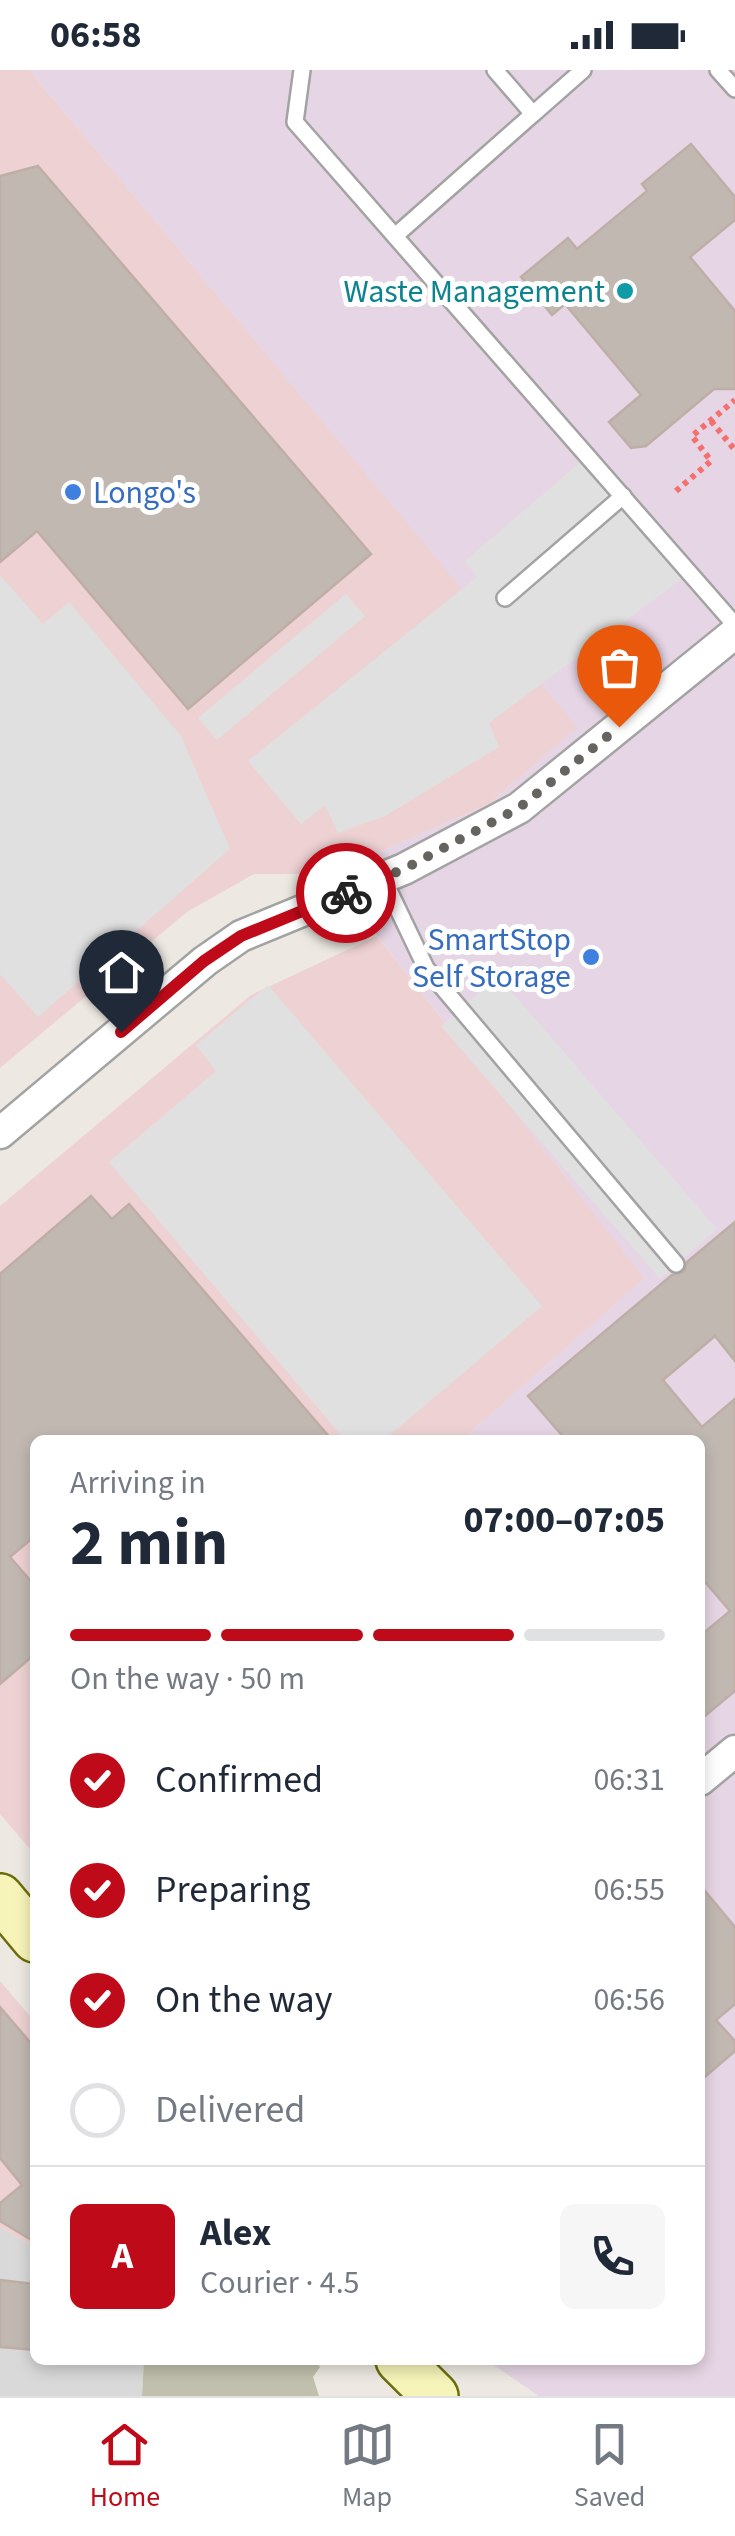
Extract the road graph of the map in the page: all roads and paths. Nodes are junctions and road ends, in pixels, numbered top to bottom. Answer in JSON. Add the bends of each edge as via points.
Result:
{"nodes":[{"id":1,"x":302,"y":70,"type":"edge"},
{"id":2,"x":495,"y":70,"type":"edge"},
{"id":3,"x":583,"y":70,"type":"edge"},
{"id":4,"x":718,"y":70,"type":"edge"},
{"id":5,"x":735,"y":89,"type":"edge"},
{"id":6,"x":533,"y":114,"type":"junction"},
{"id":7,"x":395,"y":236,"type":"junction"},
{"id":8,"x":735,"y":400,"type":"edge"},
{"id":9,"x":710,"y":420,"type":"junction"},
{"id":10,"x":735,"y":450,"type":"edge"},
{"id":11,"x":676,"y":492,"type":"dead end"},
{"id":12,"x":623,"y":496,"type":"junction"},
{"id":13,"x":505,"y":598,"type":"dead end"},
{"id":14,"x":735,"y":625,"type":"edge"},
{"id":15,"x":735,"y":633,"type":"edge"},
{"id":16,"x":384,"y":878,"type":"junction"},
{"id":17,"x":0,"y":1134,"type":"edge"},
{"id":18,"x":676,"y":1264,"type":"dead end"},
{"id":19,"x":735,"y":1751,"type":"edge"},
{"id":20,"x":705,"y":1776,"type":"edge"},
{"id":21,"x":0,"y":1897,"type":"edge"},
{"id":22,"x":30,"y":1933,"type":"edge"},
{"id":23,"x":404,"y":2365,"type":"edge"},
{"id":24,"x":435,"y":2396,"type":"edge"}],
"edges":[{"from":1,"to":7,"type":"lane","via":[[295,122]]},
{"from":2,"to":6,"type":"lane"},
{"from":3,"to":6,"type":"lane"},
{"from":4,"to":5,"type":"lane"},
{"from":6,"to":7,"type":"lane"},
{"from":7,"to":12,"type":"lane"},
{"from":8,"to":9,"type":"path"},
{"from":9,"to":10,"type":"path"},
{"from":9,"to":11,"type":"path","via":[[692,436],[712,460]]},
{"from":12,"to":13,"type":"lane"},
{"from":12,"to":14,"type":"lane"},
{"from":15,"to":16,"type":"street","via":[[519,808]]},
{"from":16,"to":17,"type":"street","via":[[241,936]]},
{"from":16,"to":18,"type":"lane","via":[[426,968]]},
{"from":19,"to":20,"type":"street"},
{"from":21,"to":22,"type":"main road"},
{"from":23,"to":24,"type":"main road"}]}
